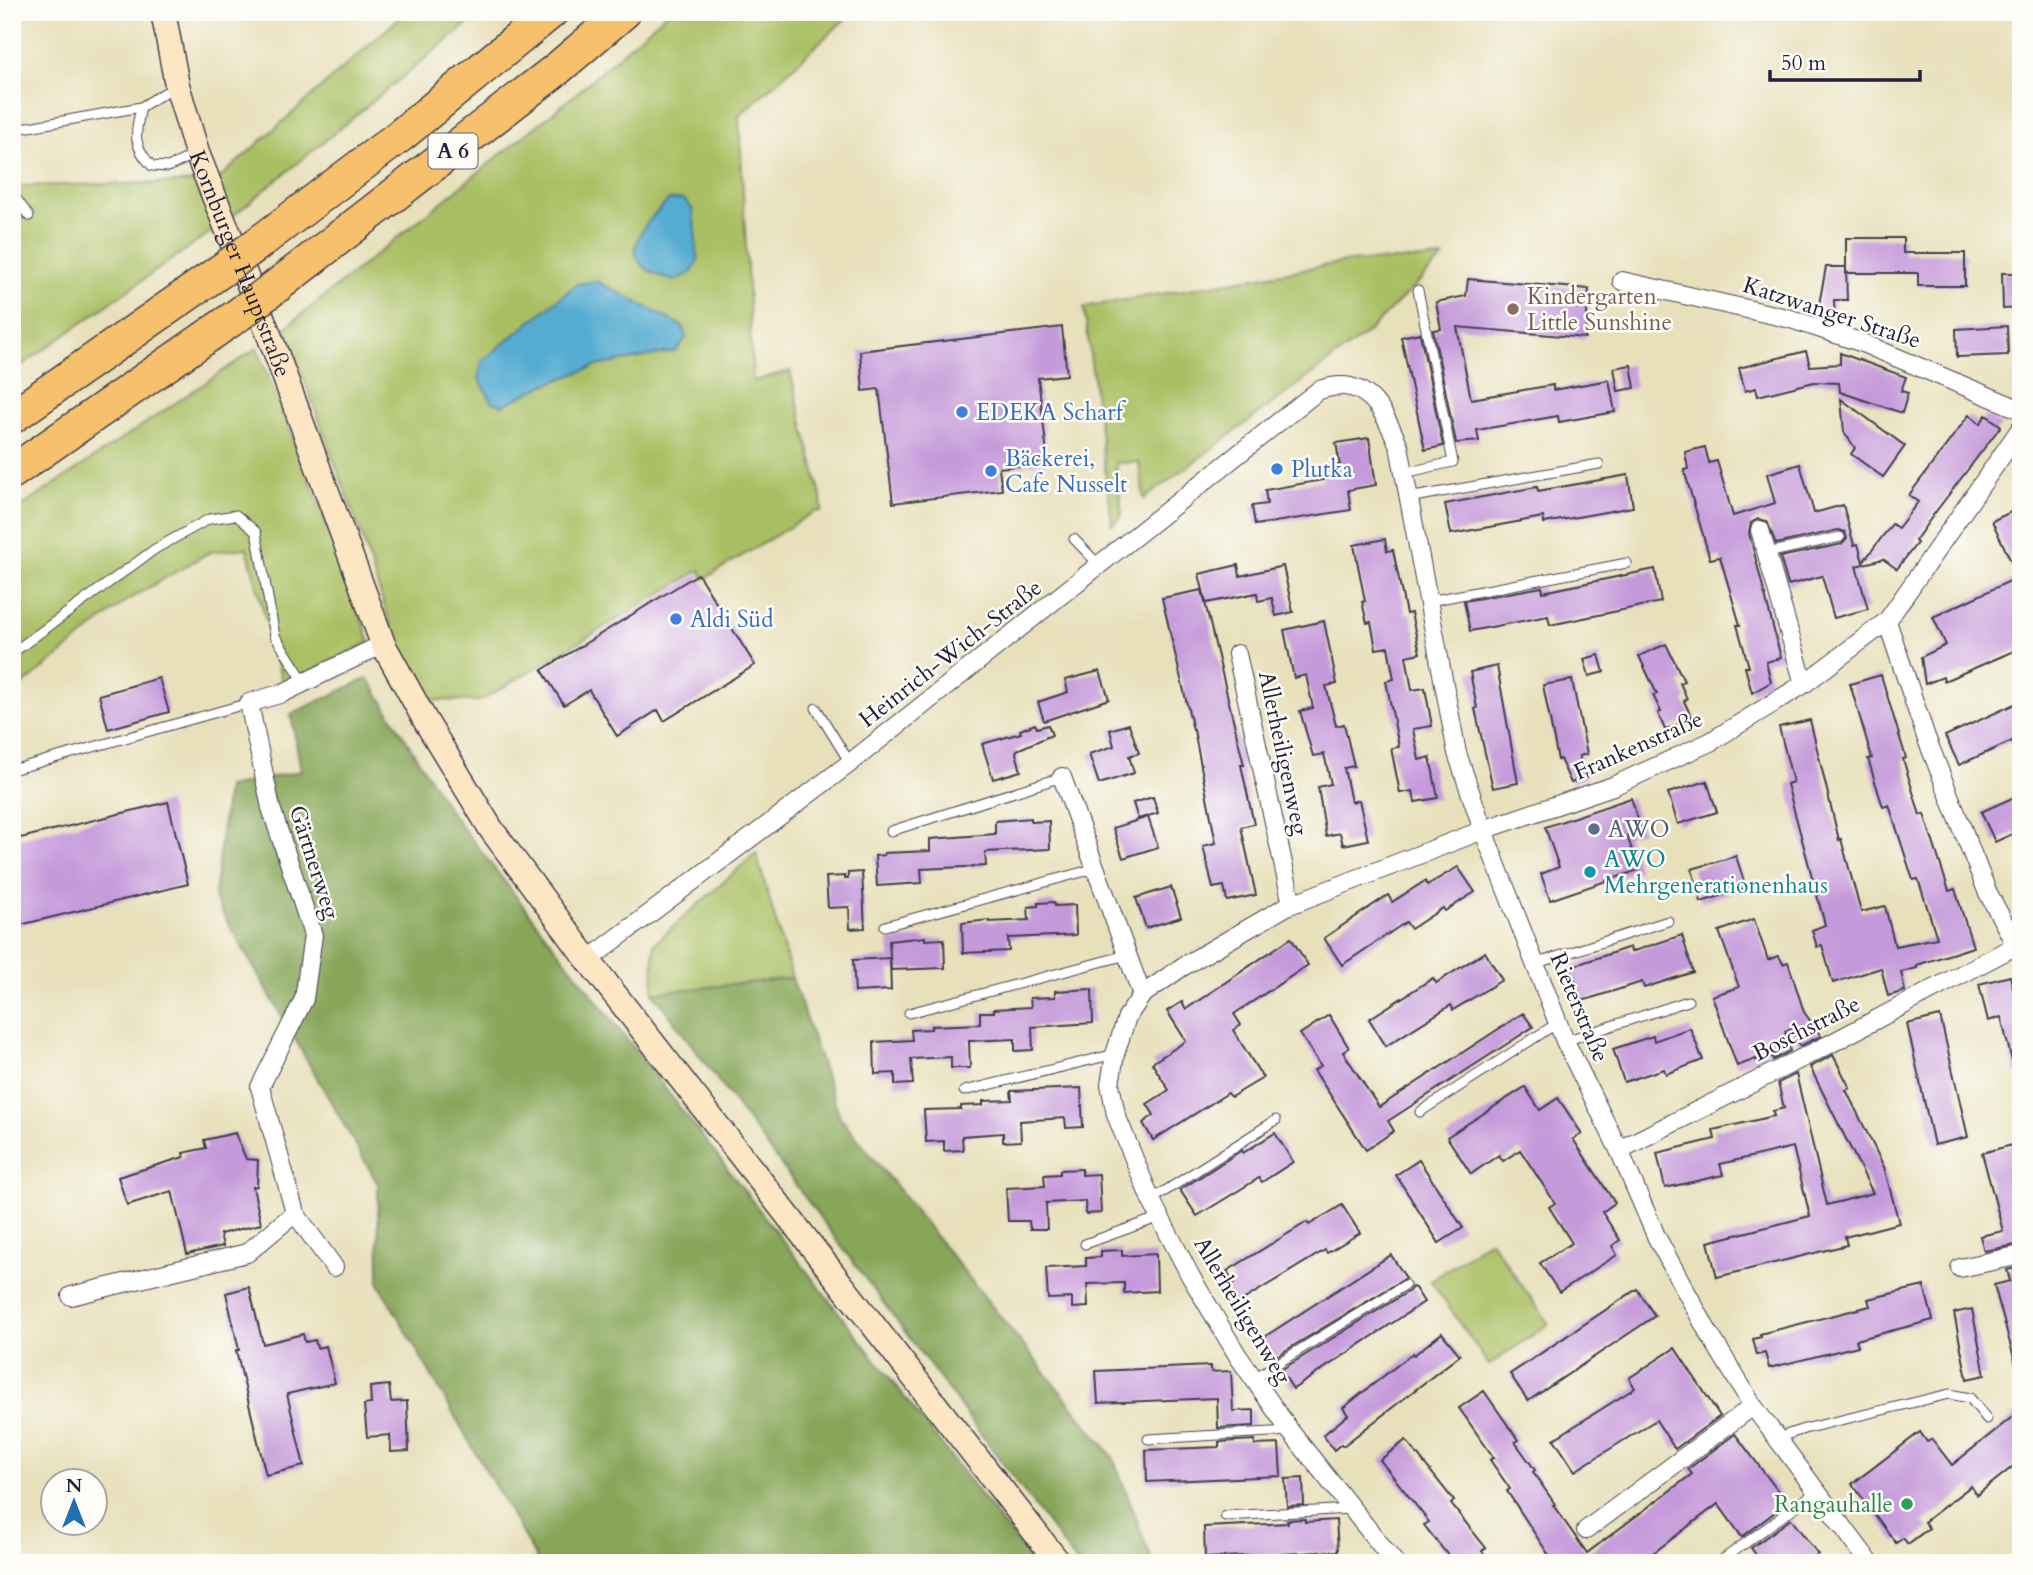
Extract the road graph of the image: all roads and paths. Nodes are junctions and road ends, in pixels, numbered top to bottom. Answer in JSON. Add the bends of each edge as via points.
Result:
{"nodes":[{"id":1,"x":163,"y":12,"type":"edge"},
{"id":2,"x":551,"y":12,"type":"edge"},
{"id":3,"x":624,"y":12,"type":"edge"},
{"id":4,"x":177,"y":85,"type":"junction"},
{"id":5,"x":141,"y":107,"type":"junction"},
{"id":6,"x":12,"y":130,"type":"edge"},
{"id":7,"x":197,"y":153,"type":"junction"},
{"id":8,"x":12,"y":193,"type":"edge"},
{"id":9,"x":29,"y":216,"type":"dead end"},
{"id":10,"x":1622,"y":281,"type":"dead end"},
{"id":11,"x":1418,"y":290,"type":"dead end"},
{"id":12,"x":1340,"y":386,"type":"joint"},
{"id":13,"x":2021,"y":410,"type":"edge"},
{"id":14,"x":12,"y":417,"type":"edge"},
{"id":15,"x":2021,"y":428,"type":"edge"},
{"id":16,"x":1599,"y":464,"type":"dead end"},
{"id":17,"x":12,"y":472,"type":"edge"},
{"id":18,"x":1404,"y":473,"type":"junction"},
{"id":19,"x":1408,"y":498,"type":"junction"},
{"id":20,"x":1760,"y":530,"type":"dead end"},
{"id":21,"x":1840,"y":537,"type":"dead end"},
{"id":22,"x":1074,"y":539,"type":"dead end"},
{"id":23,"x":1767,"y":553,"type":"junction"},
{"id":24,"x":1627,"y":563,"type":"dead end"},
{"id":25,"x":1100,"y":566,"type":"junction"},
{"id":26,"x":1429,"y":601,"type":"junction"},
{"id":27,"x":1887,"y":621,"type":"junction"},
{"id":28,"x":383,"y":645,"type":"junction"},
{"id":29,"x":12,"y":653,"type":"edge"},
{"id":30,"x":1237,"y":654,"type":"dead end"},
{"id":31,"x":305,"y":683,"type":"junction"},
{"id":32,"x":1804,"y":684,"type":"junction"},
{"id":33,"x":249,"y":703,"type":"junction"},
{"id":34,"x":816,"y":708,"type":"dead end"},
{"id":35,"x":850,"y":763,"type":"junction"},
{"id":36,"x":12,"y":770,"type":"edge"},
{"id":37,"x":1062,"y":777,"type":"joint"},
{"id":38,"x":1483,"y":830,"type":"junction"},
{"id":39,"x":891,"y":831,"type":"dead end"},
{"id":40,"x":1097,"y":869,"type":"junction"},
{"id":41,"x":1292,"y":904,"type":"junction"},
{"id":42,"x":1668,"y":921,"type":"dead end"},
{"id":43,"x":885,"y":926,"type":"dead end"},
{"id":44,"x":2018,"y":951,"type":"edge"},
{"id":45,"x":1127,"y":955,"type":"junction"},
{"id":46,"x":588,"y":960,"type":"junction"},
{"id":47,"x":1534,"y":964,"type":"junction"},
{"id":48,"x":1142,"y":995,"type":"junction"},
{"id":49,"x":1688,"y":1001,"type":"dead end"},
{"id":50,"x":909,"y":1013,"type":"dead end"},
{"id":51,"x":1559,"y":1022,"type":"junction"},
{"id":52,"x":1565,"y":1041,"type":"junction"},
{"id":53,"x":1115,"y":1054,"type":"junction"},
{"id":54,"x":964,"y":1091,"type":"dead end"},
{"id":55,"x":1420,"y":1112,"type":"dead end"},
{"id":56,"x":1276,"y":1120,"type":"dead end"},
{"id":57,"x":1619,"y":1150,"type":"junction"},
{"id":58,"x":1151,"y":1200,"type":"junction"},
{"id":59,"x":295,"y":1213,"type":"junction"},
{"id":60,"x":1160,"y":1217,"type":"junction"},
{"id":61,"x":1085,"y":1244,"type":"dead end"},
{"id":62,"x":2021,"y":1255,"type":"edge"},
{"id":63,"x":334,"y":1267,"type":"dead end"},
{"id":64,"x":1960,"y":1268,"type":"dead end"},
{"id":65,"x":1405,"y":1285,"type":"dead end"},
{"id":66,"x":71,"y":1296,"type":"dead end"},
{"id":67,"x":1254,"y":1378,"type":"junction"},
{"id":68,"x":1753,"y":1406,"type":"junction"},
{"id":69,"x":1987,"y":1419,"type":"dead end"},
{"id":70,"x":1290,"y":1431,"type":"junction"},
{"id":71,"x":1777,"y":1438,"type":"junction"},
{"id":72,"x":1148,"y":1439,"type":"dead end"},
{"id":73,"x":1816,"y":1492,"type":"junction"},
{"id":74,"x":1353,"y":1509,"type":"junction"},
{"id":75,"x":1225,"y":1516,"type":"dead end"},
{"id":76,"x":1586,"y":1530,"type":"dead end"},
{"id":77,"x":1059,"y":1563,"type":"edge"},
{"id":78,"x":1395,"y":1563,"type":"edge"},
{"id":79,"x":1718,"y":1563,"type":"edge"},
{"id":80,"x":1870,"y":1563,"type":"edge"}],
"edges":[{"from":1,"to":4,"type":"main road","name":"Kornburger Hauptstraße"},
{"from":2,"to":14,"type":"highway","number":"A 6","bridge":true,"via":[[260,242]]},
{"from":3,"to":17,"type":"highway","number":"A 6","bridge":true,"via":[[278,285]]},
{"from":4,"to":5,"type":"lane"},
{"from":4,"to":7,"type":"main road","name":"Kornburger Hauptstraße"},
{"from":5,"to":6,"type":"lane"},
{"from":5,"to":7,"type":"lane","via":[[136,130],[139,152],[152,166],[168,167]]},
{"from":7,"to":28,"type":"main road","name":"Kornburger Hauptstraße"},
{"from":8,"to":9,"type":"lane"},
{"from":10,"to":13,"type":"street","name":"Katzwanger Straße","via":[[1791,319],[1860,342]]},
{"from":11,"to":18,"type":"lane","via":[[1453,462]]},
{"from":12,"to":18,"type":"street","name":"Rieterstraße","via":[[1369,396],[1386,416]]},
{"from":12,"to":25,"type":"street","name":"Heinrich-Wich-Straße","via":[[1319,390]]},
{"from":15,"to":27,"type":"street","name":"Frankenstraße"},
{"from":16,"to":19,"type":"lane"},
{"from":18,"to":19,"type":"street","name":"Rieterstraße"},
{"from":19,"to":26,"type":"street","name":"Rieterstraße"},
{"from":20,"to":23,"type":"street"},
{"from":21,"to":23,"type":"lane"},
{"from":22,"to":25,"type":"lane"},
{"from":23,"to":32,"type":"street"},
{"from":24,"to":26,"type":"lane"},
{"from":25,"to":35,"type":"street","name":"Heinrich-Wich-Straße"},
{"from":26,"to":38,"type":"street","name":"Rieterstraße","via":[[1457,753]]},
{"from":27,"to":32,"type":"street","name":"Frankenstraße"},
{"from":27,"to":44,"type":"street","via":[[1931,750],[1987,891]]},
{"from":28,"to":31,"type":"street"},
{"from":28,"to":46,"type":"main road","name":"Kornburger Hauptstraße","via":[[491,829]]},
{"from":29,"to":31,"type":"lane","via":[[155,549],[209,519],[236,515],[256,532],[275,636]]},
{"from":30,"to":41,"type":"street","name":"Allerheiligenweg"},
{"from":31,"to":33,"type":"street"},
{"from":32,"to":38,"type":"street","name":"Frankenstraße","via":[[1710,742],[1613,786]]},
{"from":33,"to":36,"type":"lane"},
{"from":33,"to":59,"type":"street","name":"Gärtnerweg","via":[[271,808],[313,935],[304,999],[260,1087]]},
{"from":34,"to":35,"type":"lane"},
{"from":35,"to":46,"type":"street","name":"Heinrich-Wich-Straße"},
{"from":37,"to":39,"type":"lane"},
{"from":37,"to":40,"type":"street"},
{"from":38,"to":41,"type":"street","name":"Allerheiligenweg"},
{"from":38,"to":47,"type":"street","name":"Rieterstraße"},
{"from":40,"to":43,"type":"lane"},
{"from":40,"to":45,"type":"street"},
{"from":41,"to":48,"type":"street","name":"Allerheiligenweg"},
{"from":42,"to":47,"type":"lane"},
{"from":44,"to":57,"type":"street","name":"Boschstraße","via":[[1882,1010]]},
{"from":45,"to":48,"type":"street"},
{"from":45,"to":50,"type":"lane"},
{"from":46,"to":77,"type":"main road","name":"Kornburger Hauptstraße"},
{"from":47,"to":51,"type":"street","name":"Rieterstraße"},
{"from":48,"to":53,"type":"street","name":"Allerheiligenweg","via":[[1127,1017]]},
{"from":49,"to":52,"type":"lane"},
{"from":51,"to":52,"type":"street","name":"Rieterstraße"},
{"from":51,"to":55,"type":"lane"},
{"from":52,"to":57,"type":"street","name":"Rieterstraße"},
{"from":53,"to":54,"type":"lane"},
{"from":53,"to":58,"type":"street","name":"Allerheiligenweg","via":[[1111,1084],[1116,1115]]},
{"from":56,"to":58,"type":"lane"},
{"from":57,"to":68,"type":"street","name":"Rieterstraße","via":[[1664,1250]]},
{"from":58,"to":60,"type":"street","name":"Allerheiligenweg"},
{"from":59,"to":63,"type":"street"},
{"from":59,"to":66,"type":"street","via":[[247,1253]]},
{"from":60,"to":61,"type":"lane"},
{"from":60,"to":67,"type":"street","name":"Allerheiligenweg"},
{"from":62,"to":64,"type":"street"},
{"from":65,"to":67,"type":"lane"},
{"from":67,"to":70,"type":"street","name":"Allerheiligenweg"},
{"from":68,"to":71,"type":"street","name":"Rieterstraße"},
{"from":68,"to":76,"type":"street"},
{"from":69,"to":71,"type":"lane","via":[[1970,1398],[1950,1394]]},
{"from":70,"to":72,"type":"lane"},
{"from":70,"to":74,"type":"street","name":"Allerheiligenweg"},
{"from":71,"to":73,"type":"street","name":"Rieterstraße"},
{"from":73,"to":79,"type":"lane"},
{"from":73,"to":80,"type":"street","name":"Rieterstraße"},
{"from":74,"to":75,"type":"lane"},
{"from":74,"to":78,"type":"street","name":"Allerheiligenweg"}]}
